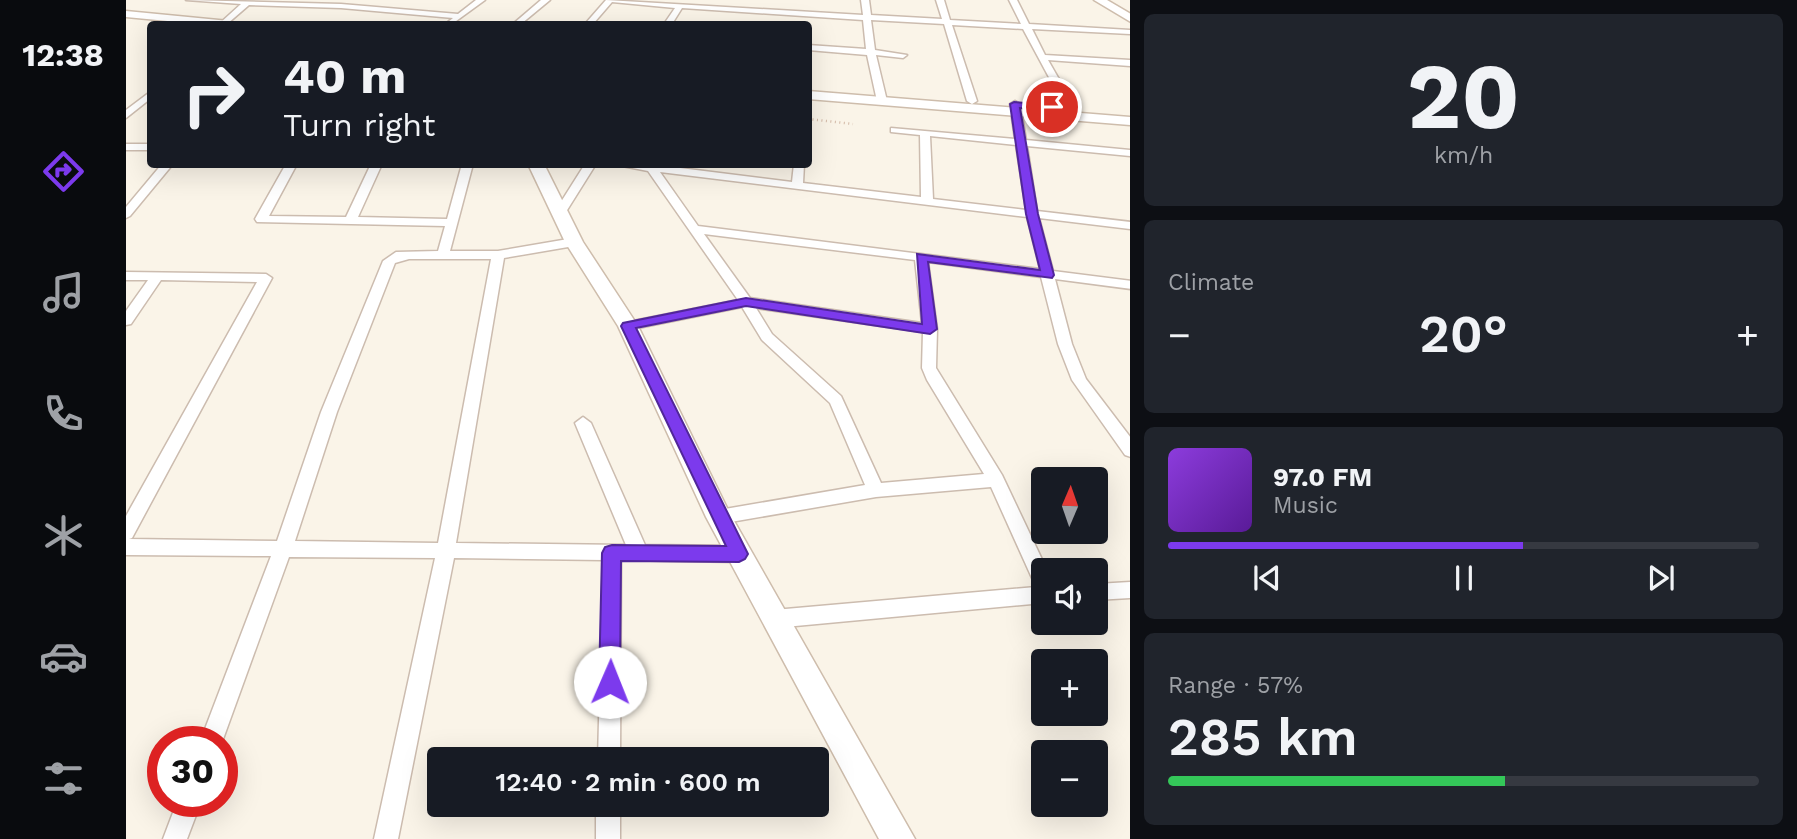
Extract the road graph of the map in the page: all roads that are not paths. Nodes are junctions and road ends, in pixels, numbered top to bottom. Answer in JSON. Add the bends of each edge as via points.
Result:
{"nodes":[{"id":1,"x":191,"y":0,"type":"edge"},
{"id":2,"x":481,"y":0,"type":"edge"},
{"id":3,"x":546,"y":0,"type":"edge"},
{"id":4,"x":610,"y":0,"type":"edge"},
{"id":5,"x":793,"y":0,"type":"edge"},
{"id":6,"x":865,"y":0,"type":"edge"},
{"id":7,"x":940,"y":0,"type":"edge"},
{"id":8,"x":1013,"y":0,"type":"edge"},
{"id":9,"x":1099,"y":0,"type":"edge"},
{"id":10,"x":1114,"y":0,"type":"edge"},
{"id":11,"x":249,"y":1,"type":"edge"},
{"id":12,"x":311,"y":2,"type":"edge"},
{"id":13,"x":343,"y":3,"type":"edge"},
{"id":14,"x":680,"y":6,"type":"junction"},
{"id":15,"x":1130,"y":10,"type":"edge"},
{"id":16,"x":126,"y":14,"type":"edge"},
{"id":17,"x":792,"y":14,"type":"junction"},
{"id":18,"x":460,"y":16,"type":"junction"},
{"id":19,"x":867,"y":18,"type":"junction"},
{"id":20,"x":1130,"y":19,"type":"edge"},
{"id":21,"x":126,"y":20,"type":"edge"},
{"id":22,"x":194,"y":21,"type":"edge"},
{"id":23,"x":226,"y":21,"type":"edge"},
{"id":24,"x":453,"y":21,"type":"edge"},
{"id":25,"x":521,"y":21,"type":"edge"},
{"id":26,"x":592,"y":21,"type":"edge"},
{"id":27,"x":670,"y":21,"type":"edge"},
{"id":28,"x":147,"y":22,"type":"edge"},
{"id":29,"x":949,"y":23,"type":"junction"},
{"id":30,"x":1024,"y":26,"type":"junction"},
{"id":31,"x":1130,"y":32,"type":"edge"},
{"id":32,"x":812,"y":47,"type":"edge"},
{"id":33,"x":871,"y":52,"type":"junction"},
{"id":34,"x":904,"y":55,"type":"dead end"},
{"id":35,"x":1042,"y":57,"type":"junction"},
{"id":36,"x":1130,"y":63,"type":"edge"},
{"id":37,"x":812,"y":88,"type":"edge"},
{"id":38,"x":812,"y":95,"type":"edge"},
{"id":39,"x":147,"y":97,"type":"edge"},
{"id":40,"x":882,"y":97,"type":"junction"},
{"id":41,"x":972,"y":101,"type":"junction"},
{"id":42,"x":126,"y":102,"type":"edge"},
{"id":43,"x":141,"y":103,"type":"junction"},
{"id":44,"x":1015,"y":108,"type":"junction"},
{"id":45,"x":1071,"y":109,"type":"junction"},
{"id":46,"x":1130,"y":113,"type":"edge"},
{"id":47,"x":126,"y":115,"type":"edge"},
{"id":48,"x":1130,"y":121,"type":"edge"},
{"id":49,"x":895,"y":130,"type":"dead end"},
{"id":50,"x":925,"y":133,"type":"junction"},
{"id":51,"x":1021,"y":142,"type":"junction"},
{"id":52,"x":126,"y":147,"type":"edge"},
{"id":53,"x":147,"y":147,"type":"edge"},
{"id":54,"x":1130,"y":152,"type":"edge"},
{"id":55,"x":165,"y":168,"type":"edge"},
{"id":56,"x":290,"y":168,"type":"edge"},
{"id":57,"x":375,"y":168,"type":"edge"},
{"id":58,"x":467,"y":168,"type":"edge"},
{"id":59,"x":538,"y":168,"type":"edge"},
{"id":60,"x":588,"y":168,"type":"edge"},
{"id":61,"x":646,"y":168,"type":"edge"},
{"id":62,"x":682,"y":168,"type":"edge"},
{"id":63,"x":799,"y":168,"type":"edge"},
{"id":64,"x":653,"y":169,"type":"junction"},
{"id":65,"x":797,"y":186,"type":"junction"},
{"id":66,"x":928,"y":202,"type":"junction"},
{"id":67,"x":560,"y":213,"type":"junction"},
{"id":68,"x":126,"y":214,"type":"edge"},
{"id":69,"x":1032,"y":214,"type":"junction"},
{"id":70,"x":350,"y":221,"type":"junction"},
{"id":71,"x":452,"y":223,"type":"junction"},
{"id":72,"x":1130,"y":226,"type":"edge"},
{"id":73,"x":693,"y":229,"type":"junction"},
{"id":74,"x":574,"y":242,"type":"junction"},
{"id":75,"x":443,"y":255,"type":"junction"},
{"id":76,"x":498,"y":255,"type":"junction"},
{"id":77,"x":921,"y":257,"type":"junction"},
{"id":78,"x":1047,"y":275,"type":"junction"},
{"id":79,"x":126,"y":276,"type":"edge"},
{"id":80,"x":157,"y":276,"type":"junction"},
{"id":81,"x":1130,"y":285,"type":"edge"},
{"id":82,"x":746,"y":302,"type":"junction"},
{"id":83,"x":126,"y":321,"type":"edge"},
{"id":84,"x":628,"y":326,"type":"junction"},
{"id":85,"x":930,"y":329,"type":"junction"},
{"id":86,"x":583,"y":423,"type":"dead end"},
{"id":87,"x":1130,"y":451,"type":"edge"},
{"id":88,"x":996,"y":480,"type":"junction"},
{"id":89,"x":876,"y":490,"type":"junction"},
{"id":90,"x":719,"y":517,"type":"junction"},
{"id":91,"x":126,"y":533,"type":"edge"},
{"id":92,"x":126,"y":547,"type":"edge"},
{"id":93,"x":283,"y":549,"type":"junction"},
{"id":94,"x":446,"y":551,"type":"junction"},
{"id":95,"x":612,"y":553,"type":"junction"},
{"id":96,"x":639,"y":553,"type":"junction"},
{"id":97,"x":739,"y":554,"type":"junction"},
{"id":98,"x":1032,"y":558,"type":"edge"},
{"id":99,"x":1130,"y":590,"type":"edge"},
{"id":100,"x":1108,"y":591,"type":"edge"},
{"id":101,"x":1031,"y":596,"type":"edge"},
{"id":102,"x":774,"y":619,"type":"junction"},
{"id":103,"x":217,"y":726,"type":"edge"},
{"id":104,"x":609,"y":747,"type":"edge"},
{"id":105,"x":183,"y":817,"type":"edge"},
{"id":106,"x":608,"y":817,"type":"edge"},
{"id":107,"x":175,"y":839,"type":"edge"},
{"id":108,"x":386,"y":839,"type":"edge"},
{"id":109,"x":608,"y":839,"type":"edge"},
{"id":110,"x":898,"y":839,"type":"edge"}],
"edges":[{"from":1,"to":11,"type":"street"},
{"from":2,"to":18,"type":"street"},
{"from":3,"to":25,"type":"street"},
{"from":4,"to":14,"type":"street"},
{"from":4,"to":26,"type":"street"},
{"from":5,"to":17,"type":"street"},
{"from":6,"to":19,"type":"street"},
{"from":7,"to":29,"type":"street"},
{"from":8,"to":30,"type":"street"},
{"from":9,"to":20,"type":"street"},
{"from":10,"to":15,"type":"street"},
{"from":11,"to":12,"type":"street"},
{"from":11,"to":23,"type":"street"},
{"from":12,"to":13,"type":"street"},
{"from":13,"to":18,"type":"street"},
{"from":14,"to":17,"type":"street","via":[[743,15]]},
{"from":14,"to":27,"type":"street"},
{"from":16,"to":22,"type":"street"},
{"from":17,"to":19,"type":"street"},
{"from":18,"to":24,"type":"street"},
{"from":19,"to":29,"type":"street"},
{"from":19,"to":33,"type":"street"},
{"from":21,"to":28,"type":"street"},
{"from":29,"to":30,"type":"street"},
{"from":29,"to":41,"type":"street"},
{"from":30,"to":31,"type":"street"},
{"from":30,"to":35,"type":"street"},
{"from":32,"to":33,"type":"street"},
{"from":33,"to":34,"type":"street"},
{"from":33,"to":40,"type":"street"},
{"from":35,"to":36,"type":"street"},
{"from":35,"to":45,"type":"street"},
{"from":37,"to":40,"type":"street"},
{"from":38,"to":40,"type":"street"},
{"from":39,"to":43,"type":"street"},
{"from":40,"to":41,"type":"street"},
{"from":40,"to":44,"type":"street"},
{"from":41,"to":44,"type":"street"},
{"from":42,"to":43,"type":"street"},
{"from":43,"to":47,"type":"street"},
{"from":44,"to":45,"type":"street"},
{"from":44,"to":48,"type":"street"},
{"from":44,"to":51,"type":"street"},
{"from":45,"to":46,"type":"street"},
{"from":49,"to":50,"type":"street"},
{"from":50,"to":51,"type":"street"},
{"from":50,"to":66,"type":"street"},
{"from":51,"to":54,"type":"street"},
{"from":51,"to":69,"type":"street"},
{"from":52,"to":53,"type":"street"},
{"from":55,"to":68,"type":"street"},
{"from":56,"to":70,"type":"street","via":[[261,219]]},
{"from":57,"to":70,"type":"street"},
{"from":58,"to":71,"type":"street"},
{"from":59,"to":67,"type":"street"},
{"from":60,"to":67,"type":"street"},
{"from":61,"to":64,"type":"street"},
{"from":62,"to":64,"type":"street"},
{"from":62,"to":65,"type":"street"},
{"from":63,"to":65,"type":"street"},
{"from":64,"to":73,"type":"street"},
{"from":65,"to":66,"type":"street"},
{"from":66,"to":69,"type":"street"},
{"from":67,"to":74,"type":"street"},
{"from":69,"to":72,"type":"street"},
{"from":69,"to":78,"type":"street"},
{"from":70,"to":71,"type":"street"},
{"from":71,"to":75,"type":"street"},
{"from":73,"to":77,"type":"street"},
{"from":73,"to":82,"type":"street"},
{"from":74,"to":76,"type":"street"},
{"from":74,"to":84,"type":"street"},
{"from":75,"to":76,"type":"street"},
{"from":75,"to":93,"type":"street","via":[[396,256],[389,261],[329,412]]},
{"from":76,"to":94,"type":"street"},
{"from":77,"to":78,"type":"street"},
{"from":77,"to":85,"type":"street"},
{"from":78,"to":81,"type":"street"},
{"from":78,"to":87,"type":"street","via":[[1079,380]]},
{"from":79,"to":80,"type":"street"},
{"from":80,"to":83,"type":"street"},
{"from":80,"to":91,"type":"street","via":[[266,278]]},
{"from":82,"to":84,"type":"street"},
{"from":82,"to":85,"type":"street"},
{"from":82,"to":89,"type":"street","via":[[773,343],[836,400]]},
{"from":84,"to":90,"type":"street"},
{"from":85,"to":88,"type":"street","via":[[929,368],[934,380]]},
{"from":86,"to":96,"type":"street"},
{"from":88,"to":89,"type":"street"},
{"from":88,"to":98,"type":"street"},
{"from":89,"to":90,"type":"street"},
{"from":90,"to":97,"type":"street"},
{"from":92,"to":93,"type":"street"},
{"from":93,"to":94,"type":"street"},
{"from":93,"to":103,"type":"street"},
{"from":94,"to":95,"type":"street"},
{"from":94,"to":108,"type":"street"},
{"from":95,"to":96,"type":"street"},
{"from":95,"to":104,"type":"street"},
{"from":96,"to":97,"type":"street"},
{"from":97,"to":102,"type":"street"},
{"from":99,"to":100,"type":"street"},
{"from":101,"to":102,"type":"street"},
{"from":102,"to":110,"type":"street"},
{"from":105,"to":107,"type":"street"},
{"from":106,"to":109,"type":"street"}]}
